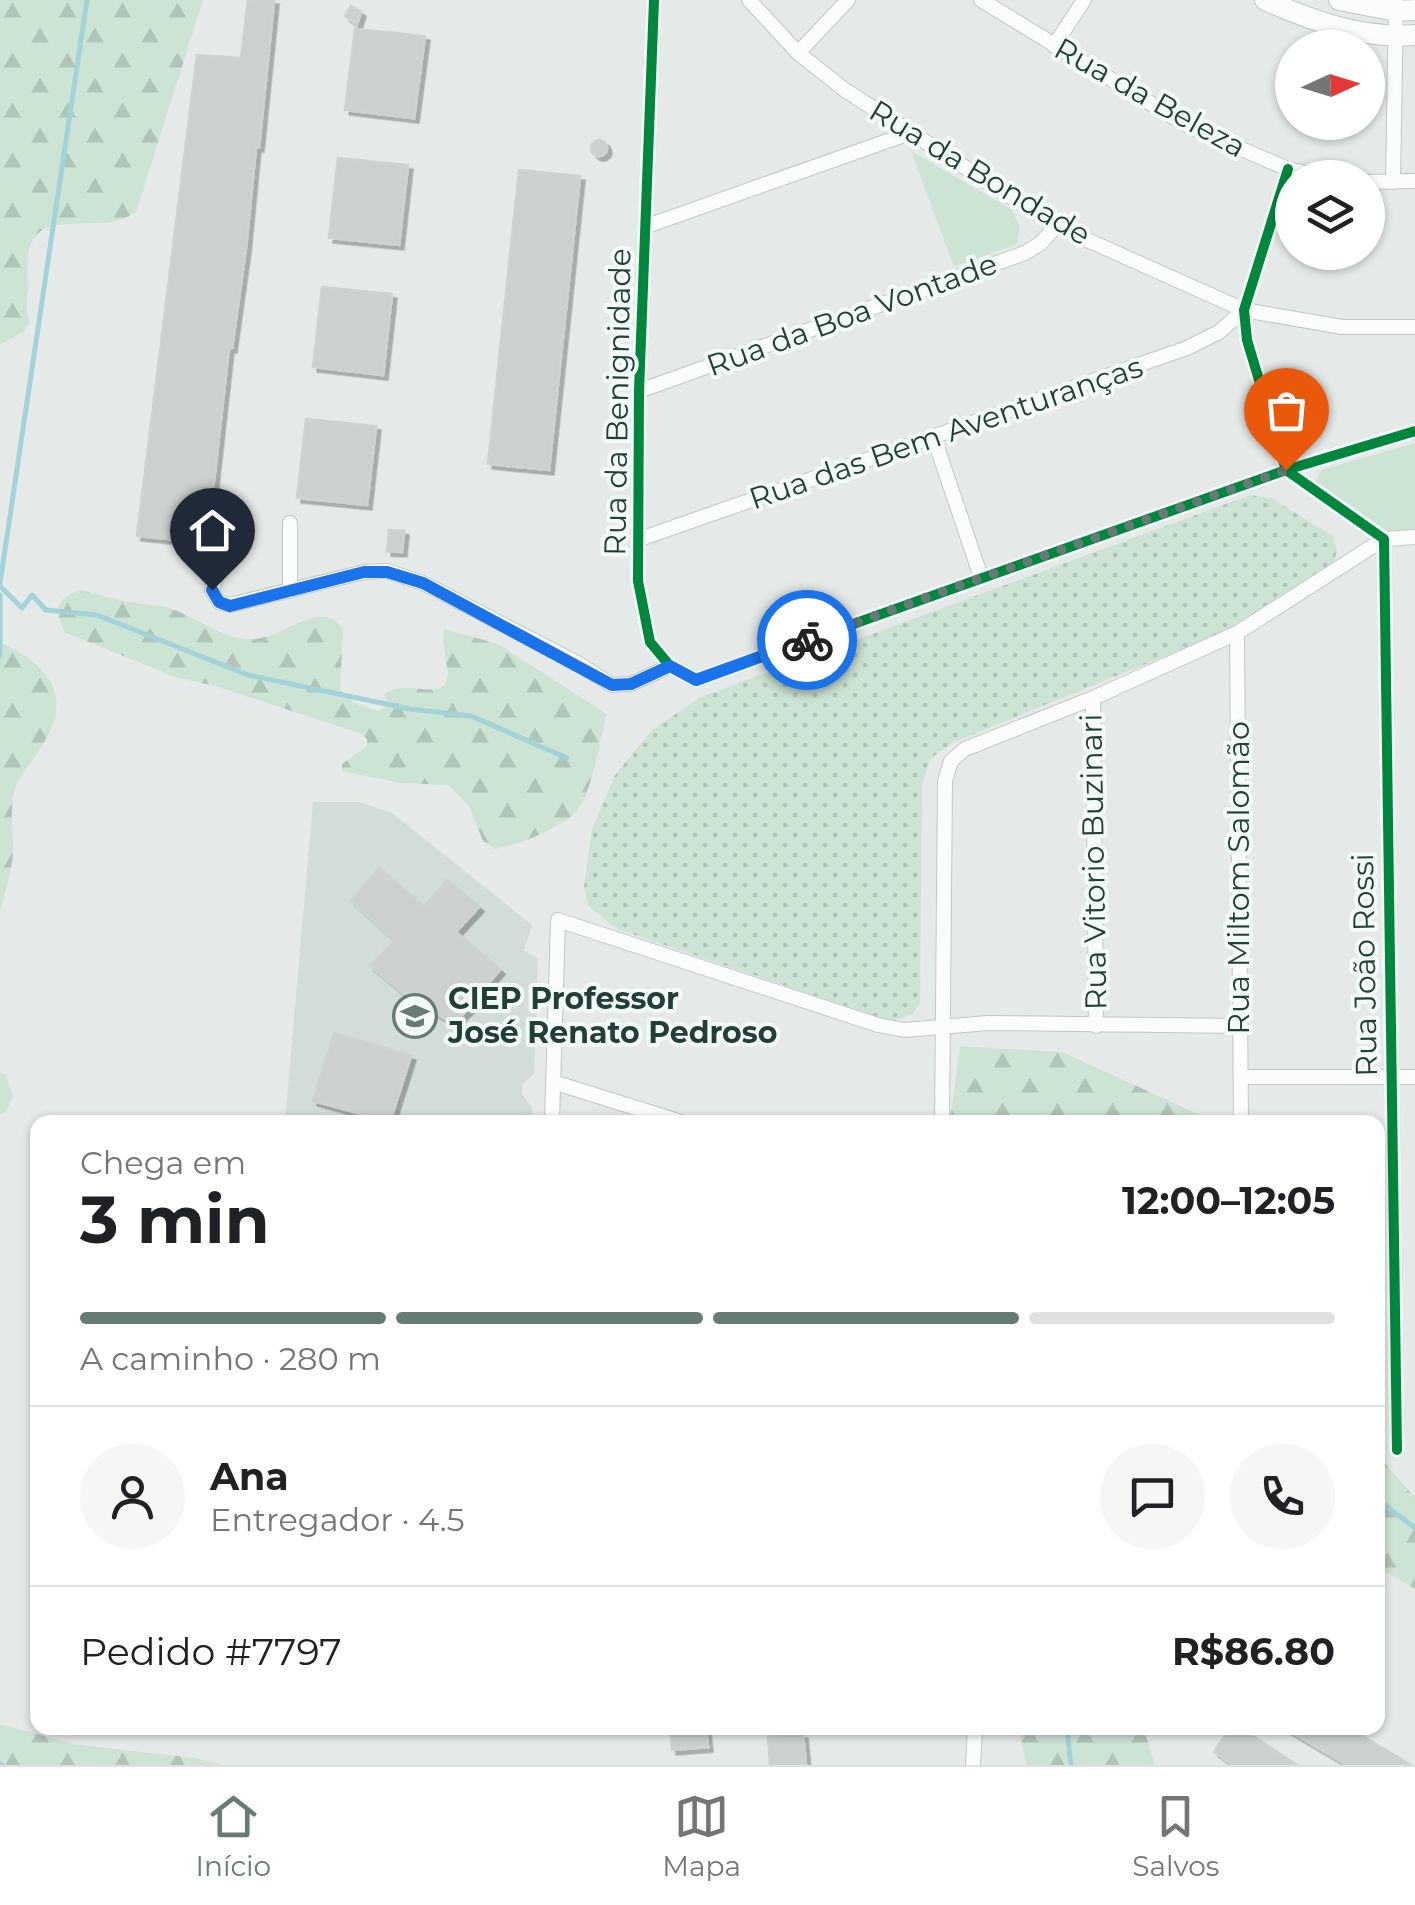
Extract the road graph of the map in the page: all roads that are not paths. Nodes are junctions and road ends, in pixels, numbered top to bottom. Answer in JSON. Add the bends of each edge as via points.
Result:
{"nodes":[{"id":1,"x":749,"y":0,"type":"edge"},
{"id":2,"x":848,"y":0,"type":"edge"},
{"id":3,"x":981,"y":0,"type":"edge"},
{"id":4,"x":1084,"y":0,"type":"edge"},
{"id":5,"x":1265,"y":0,"type":"edge"},
{"id":6,"x":1340,"y":0,"type":"edge"},
{"id":7,"x":651,"y":2,"type":"edge"},
{"id":8,"x":1403,"y":7,"type":"edge"},
{"id":9,"x":1406,"y":36,"type":"edge"},
{"id":10,"x":1054,"y":46,"type":"junction"},
{"id":11,"x":798,"y":53,"type":"junction"},
{"id":12,"x":910,"y":132,"type":"junction"},
{"id":13,"x":1275,"y":163,"type":"edge"},
{"id":14,"x":1415,"y":180,"type":"edge"},
{"id":15,"x":1385,"y":182,"type":"edge"},
{"id":16,"x":1393,"y":182,"type":"junction"},
{"id":17,"x":1275,"y":211,"type":"edge"},
{"id":18,"x":647,"y":226,"type":"junction"},
{"id":19,"x":1056,"y":226,"type":"junction"},
{"id":20,"x":1244,"y":310,"type":"junction"},
{"id":21,"x":1415,"y":327,"type":"edge"},
{"id":22,"x":639,"y":391,"type":"junction"},
{"id":23,"x":1415,"y":431,"type":"edge"},
{"id":24,"x":934,"y":438,"type":"junction"},
{"id":25,"x":1286,"y":470,"type":"junction"},
{"id":26,"x":290,"y":523,"type":"dead end"},
{"id":27,"x":1415,"y":536,"type":"edge"},
{"id":28,"x":1384,"y":539,"type":"junction"},
{"id":29,"x":640,"y":540,"type":"junction"},
{"id":30,"x":218,"y":567,"type":"dead end"},
{"id":31,"x":981,"y":577,"type":"junction"},
{"id":32,"x":290,"y":591,"type":"junction"},
{"id":33,"x":1237,"y":633,"type":"junction"},
{"id":34,"x":670,"y":666,"type":"junction"},
{"id":35,"x":1092,"y":698,"type":"junction"},
{"id":36,"x":1096,"y":1026,"type":"junction"},
{"id":37,"x":1240,"y":1026,"type":"junction"},
{"id":38,"x":942,"y":1027,"type":"junction"},
{"id":39,"x":1241,"y":1077,"type":"junction"},
{"id":40,"x":1392,"y":1077,"type":"junction"},
{"id":41,"x":1415,"y":1077,"type":"edge"},
{"id":42,"x":553,"y":1082,"type":"junction"},
{"id":43,"x":552,"y":1115,"type":"edge"},
{"id":44,"x":659,"y":1115,"type":"edge"},
{"id":45,"x":942,"y":1115,"type":"edge"},
{"id":46,"x":1242,"y":1115,"type":"edge"},
{"id":47,"x":1397,"y":1450,"type":"dead end"},
{"id":48,"x":975,"y":1735,"type":"edge"},
{"id":49,"x":973,"y":1765,"type":"edge"}],
"edges":[{"from":1,"to":11,"type":"street","name":"Rua da Bondade"},
{"from":2,"to":11,"type":"street"},
{"from":3,"to":10,"type":"street","name":"Rua da Beleza"},
{"from":4,"to":10,"type":"street"},
{"from":5,"to":9,"type":"street","via":[[1337,28]]},
{"from":6,"to":8,"type":"street"},
{"from":7,"to":18,"type":"street","name":"Rua da Benignidade"},
{"from":8,"to":9,"type":"street"},
{"from":9,"to":16,"type":"street"},
{"from":10,"to":13,"type":"street","name":"Rua da Beleza","via":[[1186,125]]},
{"from":11,"to":12,"type":"street","name":"Rua da Bondade"},
{"from":12,"to":18,"type":"street"},
{"from":12,"to":19,"type":"street","name":"Rua da Bondade"},
{"from":14,"to":16,"type":"street"},
{"from":15,"to":16,"type":"street"},
{"from":17,"to":20,"type":"street"},
{"from":18,"to":22,"type":"street","name":"Rua da Benignidade"},
{"from":19,"to":20,"type":"street","name":"Rua da Bondade"},
{"from":19,"to":22,"type":"street","name":"Rua da Boa Vontade","via":[[1024,253]]},
{"from":20,"to":21,"type":"street","name":"Rua da Bondade","via":[[1342,327]]},
{"from":20,"to":24,"type":"street","name":"Rua das Bem Aventuranças","via":[[1188,348]]},
{"from":20,"to":25,"type":"street"},
{"from":22,"to":29,"type":"street","name":"Rua da Benignidade"},
{"from":23,"to":25,"type":"street"},
{"from":24,"to":29,"type":"street","name":"Rua das Bem Aventuranças"},
{"from":24,"to":31,"type":"street"},
{"from":25,"to":28,"type":"street"},
{"from":25,"to":31,"type":"street"},
{"from":26,"to":32,"type":"street"},
{"from":27,"to":28,"type":"street"},
{"from":28,"to":33,"type":"street"},
{"from":28,"to":40,"type":"street","name":"Rua João Rossi"},
{"from":29,"to":34,"type":"street","name":"Rua da Benignidade","via":[[638,581],[650,642]]},
{"from":30,"to":32,"type":"street","via":[[212,590],[230,606]]},
{"from":31,"to":34,"type":"street","via":[[696,680]]},
{"from":32,"to":34,"type":"street","via":[[387,572],[423,583],[612,685]]},
{"from":33,"to":35,"type":"street"},
{"from":33,"to":37,"type":"street","name":"Rua Miltom Salomão"},
{"from":35,"to":36,"type":"street","name":"Rua Vitorio Buzinari"},
{"from":35,"to":38,"type":"street","via":[[950,761]]},
{"from":36,"to":37,"type":"street"},
{"from":36,"to":38,"type":"street"},
{"from":37,"to":39,"type":"street","name":"Rua Miltom Salomão"},
{"from":38,"to":42,"type":"street","via":[[878,1025],[558,920]]},
{"from":38,"to":45,"type":"street"},
{"from":39,"to":40,"type":"street"},
{"from":39,"to":46,"type":"street","name":"Rua Miltom Salomão"},
{"from":40,"to":41,"type":"street"},
{"from":40,"to":47,"type":"street","name":"Rua João Rossi"},
{"from":42,"to":43,"type":"street"},
{"from":42,"to":44,"type":"street"},
{"from":48,"to":49,"type":"street"}]}
